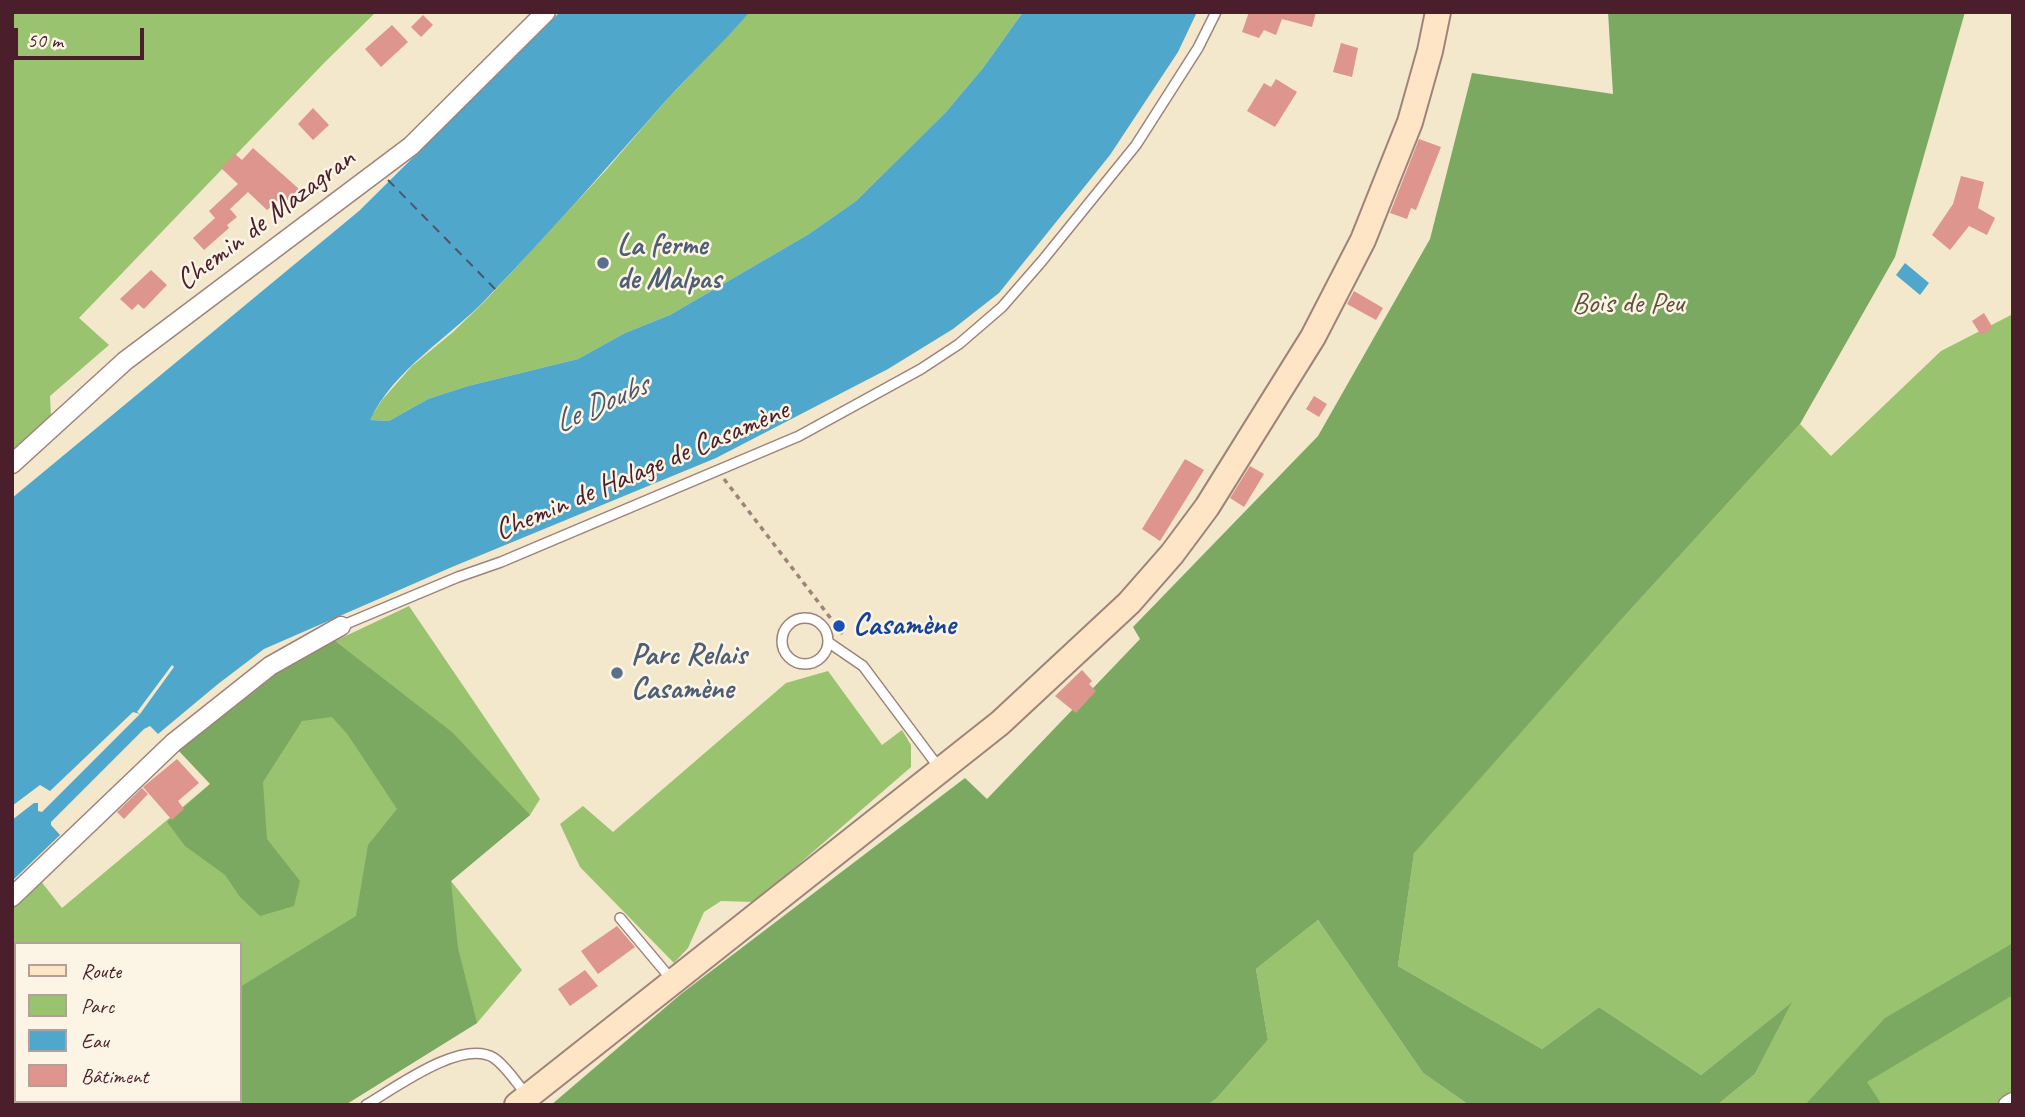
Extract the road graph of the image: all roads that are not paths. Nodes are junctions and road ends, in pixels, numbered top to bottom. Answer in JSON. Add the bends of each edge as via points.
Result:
{"nodes":[{"id":1,"x":546,"y":12,"type":"edge"},
{"id":2,"x":1216,"y":12,"type":"edge"},
{"id":3,"x":1438,"y":12,"type":"edge"},
{"id":4,"x":12,"y":464,"type":"edge"},
{"id":5,"x":341,"y":626,"type":"joint"},
{"id":6,"x":827,"y":646,"type":"junction"},
{"id":7,"x":941,"y":770,"type":"junction"},
{"id":8,"x":12,"y":897,"type":"edge"},
{"id":9,"x":620,"y":918,"type":"dead end"},
{"id":10,"x":673,"y":982,"type":"junction"},
{"id":11,"x":522,"y":1100,"type":"edge"},
{"id":12,"x":2013,"y":1102,"type":"edge"},
{"id":13,"x":366,"y":1105,"type":"edge"},
{"id":14,"x":2008,"y":1105,"type":"edge"}],
"edges":[{"from":1,"to":4,"type":"street","name":"Chemin de Mazagran","via":[[411,146],[125,361]]},
{"from":2,"to":5,"type":"lane","name":"Chemin de Halage de Casamène","via":[[1136,145],[1002,307],[959,344],[799,436]]},
{"from":3,"to":7,"type":"main road","via":[[1410,122],[1363,240],[1313,337],[1207,507],[1129,603],[1021,705]]},
{"from":5,"to":8,"type":"street","name":"Chemin de Halage de Casamène","via":[[270,666],[173,743]]},
{"from":6,"to":6,"type":"lane","via":[[824,628],[813,618],[798,618],[782,634],[786,656],[800,664],[816,662]]},
{"from":6,"to":7,"type":"lane","via":[[863,666]]},
{"from":7,"to":10,"type":"main road","via":[[706,947]]},
{"from":9,"to":10,"type":"lane"},
{"from":10,"to":11,"type":"main road"},
{"from":11,"to":13,"type":"lane","via":[[495,1059],[481,1053],[447,1059]]},
{"from":12,"to":14,"type":"street"}]}
